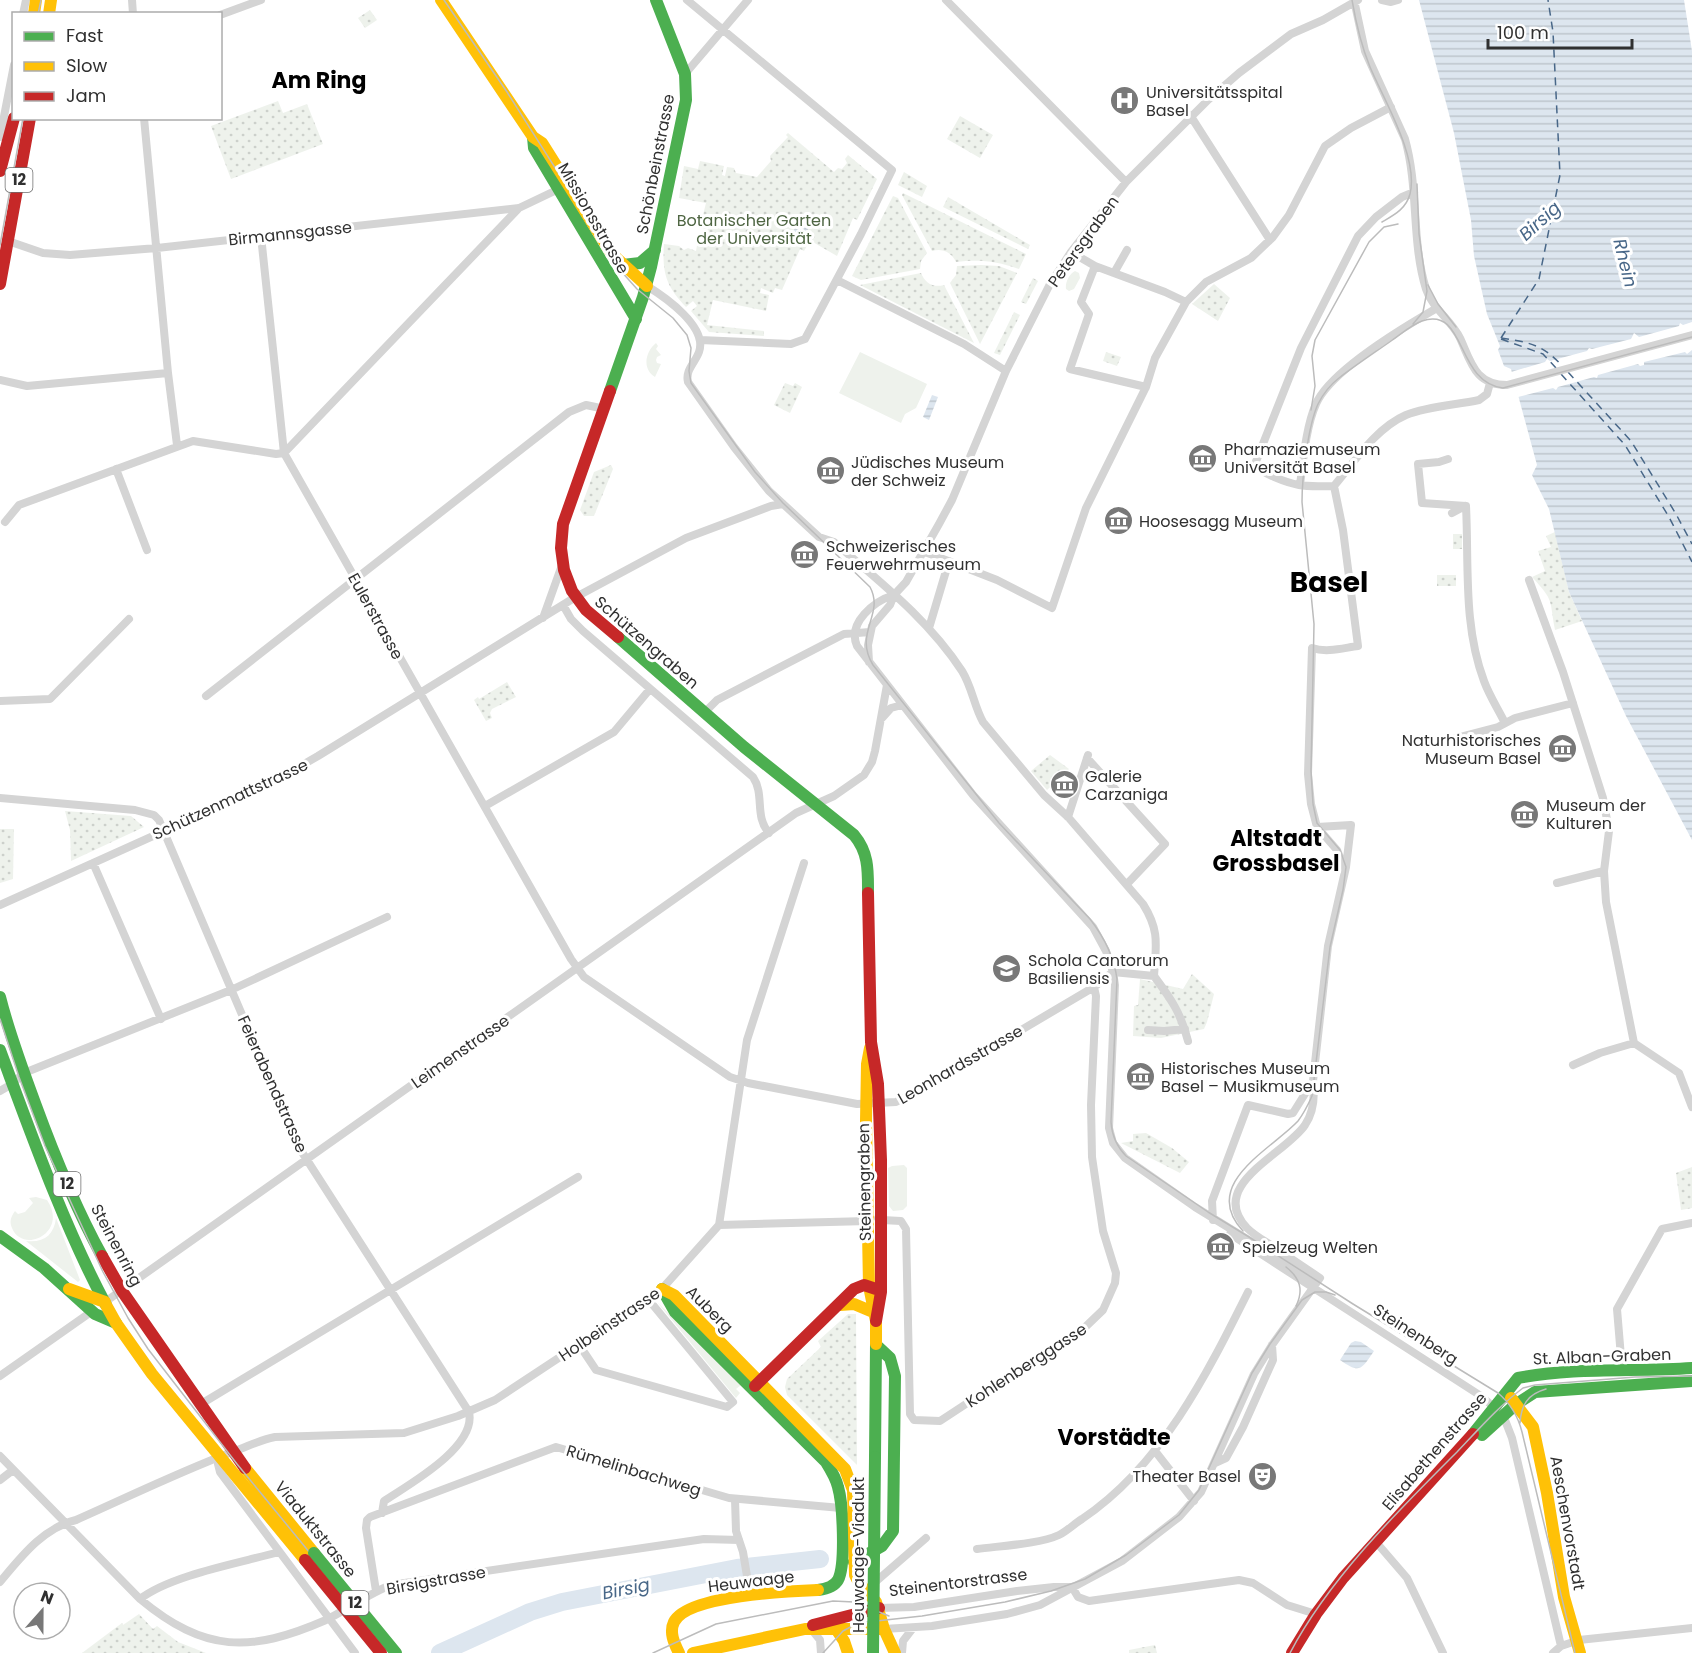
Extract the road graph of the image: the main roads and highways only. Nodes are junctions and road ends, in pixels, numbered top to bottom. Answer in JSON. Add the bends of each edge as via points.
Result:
{"nodes":[{"id":1,"x":441,"y":0,"type":"edge"},
{"id":2,"x":659,"y":3,"type":"edge"},
{"id":3,"x":13,"y":120,"type":"edge"},
{"id":4,"x":30,"y":120,"type":"edge"},
{"id":5,"x":2,"y":151,"type":"edge"},
{"id":6,"x":0,"y":171,"type":"edge"},
{"id":7,"x":563,"y":187,"type":"junction"},
{"id":8,"x":4,"y":238,"type":"edge"},
{"id":9,"x":655,"y":250,"type":"junction"},
{"id":10,"x":623,"y":265,"type":"junction"},
{"id":11,"x":0,"y":284,"type":"edge"},
{"id":12,"x":616,"y":288,"type":"junction"},
{"id":13,"x":645,"y":291,"type":"junction"},
{"id":14,"x":636,"y":319,"type":"junction"},
{"id":15,"x":839,"y":821,"type":"joint"},
{"id":16,"x":0,"y":998,"type":"edge"},
{"id":17,"x":871,"y":1042,"type":"junction"},
{"id":18,"x":0,"y":1050,"type":"edge"},
{"id":19,"x":0,"y":1236,"type":"edge"},
{"id":20,"x":869,"y":1286,"type":"junction"},
{"id":21,"x":68,"y":1288,"type":"junction"},
{"id":22,"x":662,"y":1289,"type":"road end"},
{"id":23,"x":881,"y":1292,"type":"junction"},
{"id":24,"x":105,"y":1302,"type":"junction"},
{"id":25,"x":840,"y":1305,"type":"junction"},
{"id":26,"x":874,"y":1317,"type":"junction"},
{"id":27,"x":116,"y":1323,"type":"junction"},
{"id":28,"x":876,"y":1345,"type":"junction"},
{"id":29,"x":1692,"y":1368,"type":"edge"},
{"id":30,"x":1515,"y":1381,"type":"joint"},
{"id":31,"x":1692,"y":1381,"type":"edge"},
{"id":32,"x":756,"y":1386,"type":"junction"},
{"id":33,"x":1505,"y":1393,"type":"junction"},
{"id":34,"x":1528,"y":1395,"type":"joint"},
{"id":35,"x":1516,"y":1404,"type":"junction"},
{"id":36,"x":1500,"y":1411,"type":"junction"},
{"id":37,"x":227,"y":1454,"type":"junction"},
{"id":38,"x":875,"y":1457,"type":"joint"},
{"id":39,"x":310,"y":1556,"type":"junction"},
{"id":40,"x":854,"y":1562,"type":"junction"},
{"id":41,"x":835,"y":1585,"type":"joint"},
{"id":42,"x":879,"y":1608,"type":"junction"},
{"id":43,"x":850,"y":1623,"type":"junction"},
{"id":44,"x":836,"y":1629,"type":"junction"},
{"id":45,"x":884,"y":1629,"type":"junction"},
{"id":46,"x":808,"y":1630,"type":"junction"},
{"id":47,"x":1578,"y":1647,"type":"edge"},
{"id":48,"x":381,"y":1653,"type":"edge"},
{"id":49,"x":396,"y":1653,"type":"edge"},
{"id":50,"x":679,"y":1653,"type":"edge"},
{"id":51,"x":693,"y":1653,"type":"edge"},
{"id":52,"x":848,"y":1653,"type":"edge"},
{"id":53,"x":873,"y":1653,"type":"edge"},
{"id":54,"x":895,"y":1653,"type":"edge"},
{"id":55,"x":1292,"y":1653,"type":"edge"}],
"edges":[{"from":1,"to":7,"type":"main road","name":"Missionsstrasse"},
{"from":2,"to":9,"type":"main road","name":"Schönbeinstrasse","via":[[685,74],[686,100]]},
{"from":3,"to":5,"type":"main road","number":"12"},
{"from":4,"to":8,"type":"main road","number":"12"},
{"from":5,"to":6,"type":"main road","number":"12"},
{"from":7,"to":10,"type":"main road","name":"Missionsstrasse"},
{"from":7,"to":12,"type":"main road","name":"Missionsstrasse"},
{"from":8,"to":11,"type":"main road","number":"12"},
{"from":9,"to":10,"type":"main road","via":[[640,263]]},
{"from":9,"to":13,"type":"main road","name":"Schönbeinstrasse"},
{"from":10,"to":13,"type":"main road","name":"Missionsstrasse"},
{"from":12,"to":13,"type":"main road","name":"Missionsstrasse"},
{"from":12,"to":14,"type":"main road"},
{"from":13,"to":14,"type":"main road","name":"Schützengraben"},
{"from":14,"to":15,"type":"main road","name":"Schützengraben","via":[[563,524],[562,566],[568,586],[586,610]]},
{"from":15,"to":17,"type":"main road","name":"Steinengraben","via":[[860,842],[867,858]]},
{"from":16,"to":37,"type":"main road","name":"Steinenring","number":"12","via":[[66,1181],[108,1269],[201,1404]]},
{"from":17,"to":20,"type":"main road","name":"Steinengraben","via":[[866,1104]]},
{"from":17,"to":23,"type":"main road","name":"Steinengraben","via":[[879,1104]]},
{"from":18,"to":24,"type":"main road","name":"Steinenring","number":"12","via":[[89,1273]]},
{"from":19,"to":21,"type":"main road"},
{"from":20,"to":23,"type":"main road"},
{"from":20,"to":25,"type":"main road","via":[[854,1289]]},
{"from":20,"to":26,"type":"main road","name":"Steinengraben"},
{"from":21,"to":24,"type":"main road"},
{"from":21,"to":27,"type":"main road","via":[[91,1312],[104,1321]]},
{"from":22,"to":32,"type":"main road","name":"Auberg","via":[[675,1312]]},
{"from":23,"to":26,"type":"main road","name":"Steinengraben"},
{"from":24,"to":27,"type":"main road","name":"Steinenring","number":"12"},
{"from":25,"to":26,"type":"main road","via":[[855,1304]]},
{"from":25,"to":32,"type":"main road"},
{"from":26,"to":28,"type":"main road","name":"Steinengraben"},
{"from":27,"to":37,"type":"main road","name":"Steinenring","number":"12","via":[[152,1374]]},
{"from":28,"to":38,"type":"main road","name":"Steinengraben"},
{"from":28,"to":40,"type":"main road","via":[[890,1358],[895,1376],[893,1530],[883,1545]]},
{"from":29,"to":30,"type":"main road","name":"St. Alban-Graben","via":[[1527,1375]]},
{"from":30,"to":33,"type":"main road","name":"Elisabethenstrasse"},
{"from":31,"to":34,"type":"main road","name":"St. Alban-Graben"},
{"from":32,"to":40,"type":"main road","name":"Auberg","via":[[845,1469],[853,1490]]},
{"from":32,"to":41,"type":"main road","name":"Auberg","via":[[832,1470],[840,1488],[841,1571]]},
{"from":33,"to":35,"type":"main road"},
{"from":33,"to":36,"type":"main road","name":"Elisabethenstrasse"},
{"from":34,"to":35,"type":"main road","name":"Elisabethenstrasse"},
{"from":35,"to":36,"type":"main road","name":"Elisabethenstrasse"},
{"from":35,"to":47,"type":"main road","name":"Aeschenvorstadt","via":[[1533,1427],[1564,1597]]},
{"from":36,"to":55,"type":"main road","name":"Elisabethenstrasse","via":[[1376,1542],[1316,1614]]},
{"from":37,"to":39,"type":"main road","name":"Viaduktstrasse","number":"12"},
{"from":38,"to":53,"type":"main road","name":"Heuwaage-Viadukt","bridge":true},
{"from":39,"to":48,"type":"main road","name":"Viaduktstrasse","number":"12","bridge":true},
{"from":39,"to":49,"type":"main road","name":"Viaduktstrasse","number":"12","bridge":true},
{"from":40,"to":42,"type":"main road","name":"Auberg","via":[[857,1580]]},
{"from":41,"to":50,"type":"main road","name":"Heuwaage","via":[[822,1590],[750,1594],[682,1611],[671,1629]]},
{"from":42,"to":43,"type":"main road","name":"Steinentorstrasse"},
{"from":42,"to":45,"type":"main road","name":"Auberg"},
{"from":43,"to":44,"type":"main road"},
{"from":43,"to":45,"type":"main road","name":"Steinentorstrasse"},
{"from":43,"to":46,"type":"main road","via":[[819,1623]]},
{"from":44,"to":46,"type":"main road"},
{"from":44,"to":52,"type":"main road"},
{"from":45,"to":54,"type":"main road","name":"Auberg"},
{"from":46,"to":51,"type":"main road"}]}
